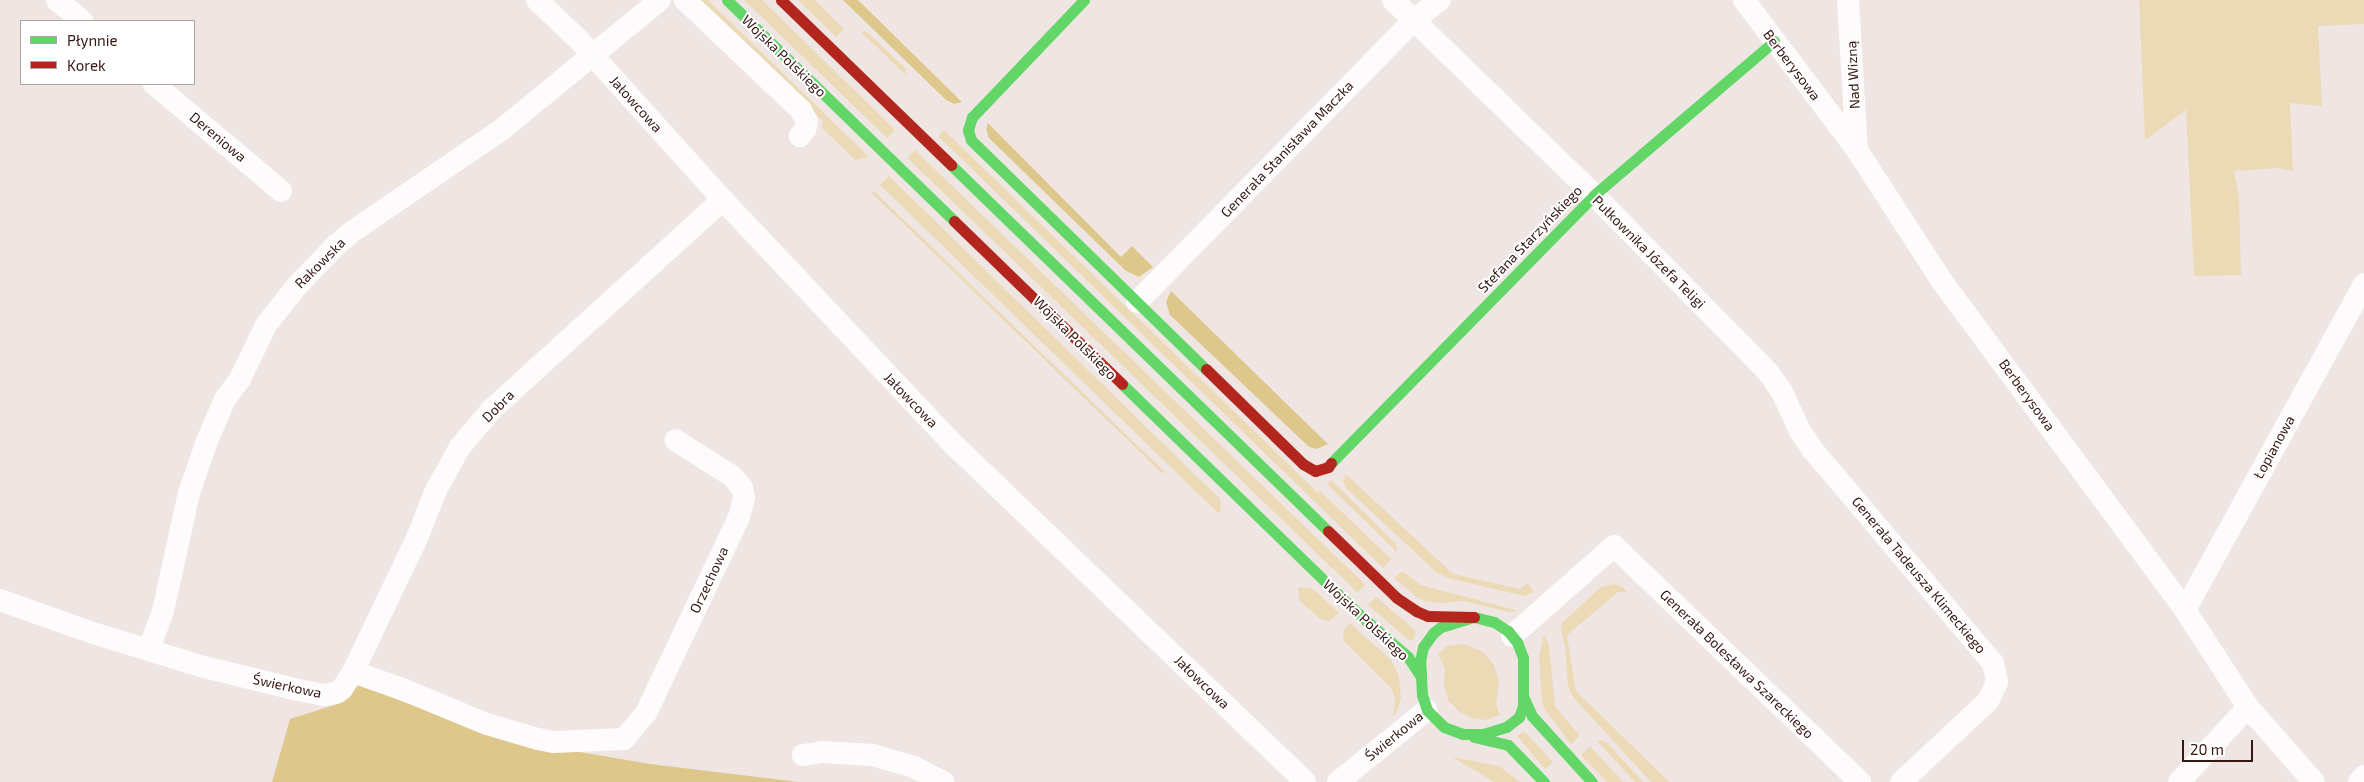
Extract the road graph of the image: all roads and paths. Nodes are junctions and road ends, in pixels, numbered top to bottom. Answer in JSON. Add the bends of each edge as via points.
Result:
{"nodes":[{"id":1,"x":58,"y":0,"type":"edge"},
{"id":2,"x":537,"y":0,"type":"edge"},
{"id":3,"x":660,"y":0,"type":"edge"},
{"id":4,"x":685,"y":0,"type":"edge"},
{"id":5,"x":727,"y":0,"type":"edge"},
{"id":6,"x":781,"y":0,"type":"edge"},
{"id":7,"x":1084,"y":0,"type":"edge"},
{"id":8,"x":1393,"y":0,"type":"edge"},
{"id":9,"x":1440,"y":0,"type":"edge"},
{"id":10,"x":1744,"y":0,"type":"edge"},
{"id":11,"x":1848,"y":0,"type":"edge"},
{"id":12,"x":81,"y":20,"type":"edge"},
{"id":13,"x":1414,"y":20,"type":"junction"},
{"id":14,"x":1774,"y":40,"type":"junction"},
{"id":15,"x":592,"y":55,"type":"junction"},
{"id":16,"x":155,"y":85,"type":"edge"},
{"id":17,"x":800,"y":136,"type":"dead end"},
{"id":18,"x":1857,"y":150,"type":"junction"},
{"id":19,"x":281,"y":191,"type":"dead end"},
{"id":20,"x":1594,"y":195,"type":"junction"},
{"id":21,"x":723,"y":200,"type":"junction"},
{"id":22,"x":2364,"y":284,"type":"edge"},
{"id":23,"x":1137,"y":302,"type":"junction"},
{"id":24,"x":1788,"y":407,"type":"joint"},
{"id":25,"x":675,"y":440,"type":"dead end"},
{"id":26,"x":0,"y":600,"type":"edge"},
{"id":27,"x":2185,"y":610,"type":"junction"},
{"id":28,"x":1474,"y":617,"type":"junction"},
{"id":29,"x":1512,"y":636,"type":"junction"},
{"id":30,"x":149,"y":649,"type":"junction"},
{"id":31,"x":353,"y":672,"type":"junction"},
{"id":32,"x":1421,"y":677,"type":"junction"},
{"id":33,"x":1523,"y":696,"type":"junction"},
{"id":34,"x":2248,"y":707,"type":"junction"},
{"id":35,"x":1427,"y":710,"type":"junction"},
{"id":36,"x":1463,"y":734,"type":"junction"},
{"id":37,"x":803,"y":755,"type":"dead end"},
{"id":38,"x":2364,"y":776,"type":"edge"},
{"id":39,"x":943,"y":782,"type":"edge"},
{"id":40,"x":1305,"y":782,"type":"edge"},
{"id":41,"x":1338,"y":782,"type":"edge"},
{"id":42,"x":1544,"y":782,"type":"edge"},
{"id":43,"x":1592,"y":782,"type":"edge"},
{"id":44,"x":1860,"y":782,"type":"edge"},
{"id":45,"x":1901,"y":782,"type":"edge"},
{"id":46,"x":2179,"y":782,"type":"edge"},
{"id":47,"x":2314,"y":782,"type":"edge"},
{"id":48,"x":2359,"y":782,"type":"edge"}],
"edges":[{"from":1,"to":12,"type":"street"},
{"from":2,"to":15,"type":"street","name":"Jałowcowa"},
{"from":3,"to":15,"type":"street","name":"Rakowska"},
{"from":4,"to":17,"type":"street","name":"Wojska Polskiego","via":[[801,110],[808,122]]},
{"from":5,"to":32,"type":"main road","name":"Wojska Polskiego","via":[[1340,597],[1408,657]]},
{"from":6,"to":28,"type":"main road","via":[[1398,598],[1428,616]]},
{"from":7,"to":23,"type":"main road","via":[[972,117],[968,127],[977,148]]},
{"from":8,"to":13,"type":"street","name":"Pułkownika Józefa Teligi"},
{"from":9,"to":13,"type":"street","name":"Generała Stanisława Maczka"},
{"from":10,"to":14,"type":"street","name":"Berberysowa"},
{"from":11,"to":18,"type":"street","name":"Nad Wizną"},
{"from":13,"to":20,"type":"street","name":"Pułkownika Józefa Teligi"},
{"from":13,"to":23,"type":"street","name":"Generała Stanisława Maczka"},
{"from":14,"to":18,"type":"street","name":"Berberysowa"},
{"from":14,"to":20,"type":"main road","name":"Stefana Starzyńskiego"},
{"from":15,"to":21,"type":"street","name":"Jałowcowa"},
{"from":15,"to":30,"type":"street","name":"Rakowska","via":[[501,130],[353,231],[315,265],[266,325],[240,379],[225,399],[197,466],[163,611]]},
{"from":16,"to":19,"type":"street","name":"Dereniowa"},
{"from":18,"to":27,"type":"street","name":"Berberysowa","via":[[1941,280]]},
{"from":20,"to":23,"type":"main road","name":"Stefana Starzyńskiego","via":[[1328,466],[1319,471],[1303,464]]},
{"from":20,"to":24,"type":"street","name":"Pułkownika Józefa Teligi","via":[[1768,372]]},
{"from":21,"to":31,"type":"street","name":"Dobra","via":[[491,410],[460,448],[436,490],[417,538]]},
{"from":21,"to":40,"type":"street","name":"Jałowcowa","via":[[952,443]]},
{"from":22,"to":27,"type":"street","name":"Łopianowa"},
{"from":24,"to":45,"type":"street","name":"Generała Tadeusza Klimeckiego","via":[[1812,449],[1993,663],[1997,682],[1988,701]]},
{"from":25,"to":31,"type":"street","name":"Orzechowa","via":[[732,476],[742,488],[744,498],[739,517],[646,713],[624,739],[553,742],[538,739],[487,724]]},
{"from":26,"to":30,"type":"street","name":"Świerkowa"},
{"from":27,"to":34,"type":"street","name":"Berberysowa"},
{"from":28,"to":29,"type":"main road","via":[[1494,622]]},
{"from":28,"to":32,"type":"main road","via":[[1441,627],[1427,639],[1421,652]]},
{"from":29,"to":33,"type":"main road","via":[[1518,642],[1523,658]]},
{"from":29,"to":44,"type":"street","name":"Generała Bolesława Szareckiego","via":[[1614,546]]},
{"from":30,"to":31,"type":"street","name":"Świerkowa","via":[[204,667],[324,695],[342,689]]},
{"from":32,"to":35,"type":"main road"},
{"from":33,"to":36,"type":"main road","via":[[1522,712],[1506,727],[1489,733]]},
{"from":33,"to":43,"type":"main road","via":[[1532,716]]},
{"from":34,"to":46,"type":"street"},
{"from":34,"to":47,"type":"street","name":"Berberysowa"},
{"from":35,"to":36,"type":"main road","via":[[1444,727]]},
{"from":35,"to":41,"type":"street","name":"Świerkowa"},
{"from":36,"to":42,"type":"main road","via":[[1508,745]]},
{"from":37,"to":39,"type":"street","via":[[822,752],[873,755],[914,767]]},
{"from":38,"to":48,"type":"street"}]}
